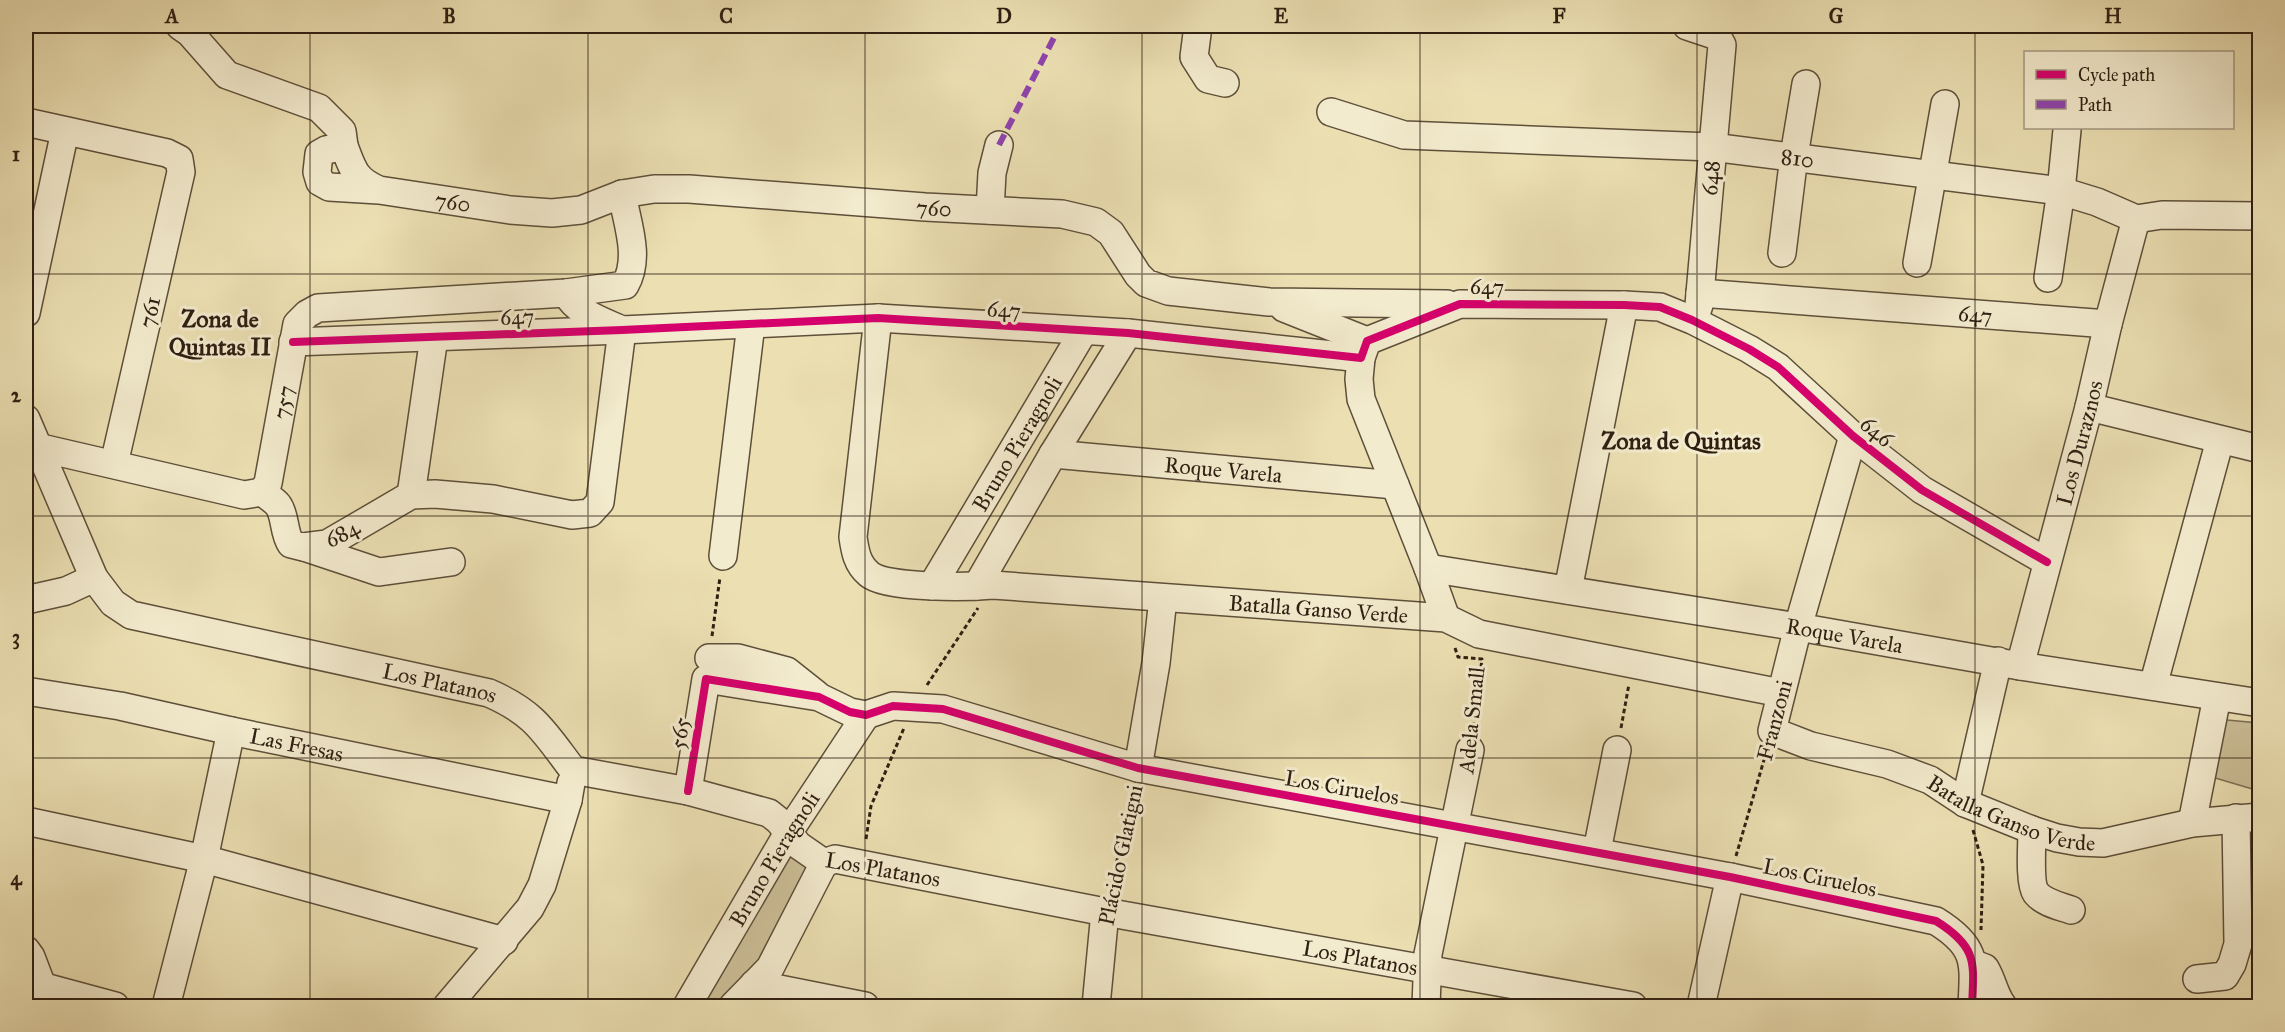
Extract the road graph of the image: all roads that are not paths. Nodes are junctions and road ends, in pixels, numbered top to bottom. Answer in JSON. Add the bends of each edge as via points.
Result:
{"nodes":[{"id":1,"x":180,"y":26,"type":"edge"},
{"id":2,"x":1198,"y":26,"type":"edge"},
{"id":3,"x":1688,"y":26,"type":"edge"},
{"id":4,"x":1225,"y":83,"type":"dead end"},
{"id":5,"x":1806,"y":84,"type":"dead end"},
{"id":6,"x":1946,"y":104,"type":"dead end"},
{"id":7,"x":1331,"y":112,"type":"dead end"},
{"id":8,"x":26,"y":122,"type":"edge"},
{"id":9,"x":2067,"y":130,"type":"dead end"},
{"id":10,"x":66,"y":131,"type":"junction"},
{"id":11,"x":999,"y":145,"type":"dead end"},
{"id":12,"x":1712,"y":147,"type":"junction"},
{"id":13,"x":1794,"y":156,"type":"junction"},
{"id":14,"x":1932,"y":174,"type":"junction"},
{"id":15,"x":2061,"y":191,"type":"junction"},
{"id":16,"x":622,"y":194,"type":"junction"},
{"id":17,"x":990,"y":210,"type":"junction"},
{"id":18,"x":2227,"y":215,"type":"junction"},
{"id":19,"x":2259,"y":216,"type":"edge"},
{"id":20,"x":2136,"y":219,"type":"junction"},
{"id":21,"x":2259,"y":228,"type":"edge"},
{"id":22,"x":33,"y":252,"type":"edge"},
{"id":23,"x":1782,"y":253,"type":"dead end"},
{"id":24,"x":1917,"y":263,"type":"dead end"},
{"id":25,"x":2048,"y":278,"type":"dead end"},
{"id":26,"x":566,"y":293,"type":"junction"},
{"id":27,"x":1700,"y":293,"type":"junction"},
{"id":28,"x":1269,"y":302,"type":"junction"},
{"id":29,"x":1460,"y":304,"type":"junction"},
{"id":30,"x":1624,"y":305,"type":"junction"},
{"id":31,"x":26,"y":313,"type":"edge"},
{"id":32,"x":878,"y":318,"type":"junction"},
{"id":33,"x":1692,"y":320,"type":"junction"},
{"id":34,"x":751,"y":324,"type":"junction"},
{"id":35,"x":2108,"y":324,"type":"junction"},
{"id":36,"x":622,"y":330,"type":"junction"},
{"id":37,"x":1083,"y":332,"type":"junction"},
{"id":38,"x":1128,"y":333,"type":"junction"},
{"id":39,"x":434,"y":337,"type":"junction"},
{"id":40,"x":293,"y":342,"type":"junction"},
{"id":41,"x":1364,"y":349,"type":"junction"},
{"id":42,"x":2089,"y":407,"type":"junction"},
{"id":43,"x":26,"y":419,"type":"edge"},
{"id":44,"x":1853,"y":436,"type":"junction"},
{"id":45,"x":2220,"y":440,"type":"junction"},
{"id":46,"x":37,"y":447,"type":"junction"},
{"id":47,"x":2259,"y":449,"type":"edge"},
{"id":48,"x":1053,"y":454,"type":"junction"},
{"id":49,"x":114,"y":464,"type":"junction"},
{"id":50,"x":1395,"y":485,"type":"junction"},
{"id":51,"x":262,"y":492,"type":"junction"},
{"id":52,"x":411,"y":495,"type":"junction"},
{"id":53,"x":303,"y":547,"type":"junction"},
{"id":54,"x":723,"y":556,"type":"road end"},
{"id":55,"x":451,"y":562,"type":"dead end"},
{"id":56,"x":2047,"y":562,"type":"junction"},
{"id":57,"x":1428,"y":568,"type":"junction"},
{"id":58,"x":94,"y":578,"type":"junction"},
{"id":59,"x":932,"y":586,"type":"junction"},
{"id":60,"x":985,"y":586,"type":"junction"},
{"id":61,"x":1568,"y":590,"type":"junction"},
{"id":62,"x":1163,"y":598,"type":"junction"},
{"id":63,"x":26,"y":600,"type":"edge"},
{"id":64,"x":1446,"y":618,"type":"junction"},
{"id":65,"x":1798,"y":627,"type":"junction"},
{"id":66,"x":2009,"y":663,"type":"junction"},
{"id":67,"x":2153,"y":686,"type":"junction"},
{"id":68,"x":26,"y":691,"type":"edge"},
{"id":69,"x":1781,"y":693,"type":"junction"},
{"id":70,"x":2217,"y":697,"type":"junction"},
{"id":71,"x":2259,"y":703,"type":"edge"},
{"id":72,"x":866,"y":715,"type":"junction"},
{"id":73,"x":231,"y":731,"type":"junction"},
{"id":74,"x":1772,"y":731,"type":"joint"},
{"id":75,"x":1470,"y":750,"type":"road end"},
{"id":76,"x":1617,"y":750,"type":"road end"},
{"id":77,"x":1138,"y":768,"type":"junction"},
{"id":78,"x":573,"y":770,"type":"junction"},
{"id":79,"x":688,"y":791,"type":"junction"},
{"id":80,"x":568,"y":800,"type":"junction"},
{"id":81,"x":1965,"y":803,"type":"junction"},
{"id":82,"x":2248,"y":818,"type":"edge"},
{"id":83,"x":26,"y":821,"type":"edge"},
{"id":84,"x":2192,"y":823,"type":"junction"},
{"id":85,"x":1455,"y":826,"type":"junction"},
{"id":86,"x":2032,"y":830,"type":"junction"},
{"id":87,"x":788,"y":833,"type":"junction"},
{"id":88,"x":1597,"y":851,"type":"junction"},
{"id":89,"x":204,"y":860,"type":"junction"},
{"id":90,"x":824,"y":863,"type":"junction"},
{"id":91,"x":1730,"y":877,"type":"junction"},
{"id":92,"x":2071,"y":910,"type":"dead end"},
{"id":93,"x":1105,"y":912,"type":"junction"},
{"id":94,"x":504,"y":940,"type":"junction"},
{"id":95,"x":1974,"y":949,"type":"junction"},
{"id":96,"x":26,"y":950,"type":"edge"},
{"id":97,"x":1427,"y":970,"type":"junction"},
{"id":98,"x":2198,"y":979,"type":"dead end"},
{"id":99,"x":34,"y":984,"type":"edge"},
{"id":100,"x":754,"y":984,"type":"junction"},
{"id":101,"x":115,"y":1006,"type":"edge"},
{"id":102,"x":166,"y":1006,"type":"edge"},
{"id":103,"x":447,"y":1006,"type":"edge"},
{"id":104,"x":687,"y":1006,"type":"edge"},
{"id":105,"x":733,"y":1006,"type":"edge"},
{"id":106,"x":865,"y":1006,"type":"edge"},
{"id":107,"x":1096,"y":1006,"type":"edge"},
{"id":108,"x":1426,"y":1006,"type":"edge"},
{"id":109,"x":1634,"y":1006,"type":"edge"},
{"id":110,"x":1701,"y":1006,"type":"edge"},
{"id":111,"x":1972,"y":1006,"type":"edge"},
{"id":112,"x":2003,"y":1006,"type":"edge"}],
"edges":[{"from":1,"to":16,"type":"street","name":"760","via":[[227,75],[319,108],[342,131],[344,146],[319,154],[320,182],[329,187],[552,213],[581,210]]},
{"from":2,"to":4,"type":"street","via":[[1194,57],[1208,79]]},
{"from":3,"to":12,"type":"street","name":"648","via":[[1717,36],[1722,45]]},
{"from":5,"to":13,"type":"street"},
{"from":6,"to":14,"type":"street"},
{"from":7,"to":12,"type":"street","name":"810","via":[[1404,135]]},
{"from":8,"to":10,"type":"street"},
{"from":9,"to":15,"type":"street"},
{"from":10,"to":22,"type":"street"},
{"from":10,"to":49,"type":"street","name":"761","via":[[167,153],[179,159],[181,172]]},
{"from":11,"to":17,"type":"street","via":[[992,173]]},
{"from":12,"to":13,"type":"street","name":"810"},
{"from":12,"to":27,"type":"street","name":"648"},
{"from":13,"to":14,"type":"street","name":"810"},
{"from":13,"to":23,"type":"street"},
{"from":14,"to":15,"type":"street","name":"810"},
{"from":14,"to":24,"type":"street"},
{"from":15,"to":20,"type":"street","name":"810"},
{"from":15,"to":25,"type":"street"},
{"from":16,"to":17,"type":"street","name":"760","via":[[689,189]]},
{"from":16,"to":26,"type":"street","via":[[632,273],[625,285]]},
{"from":17,"to":28,"type":"street","name":"760","via":[[1062,214],[1096,222],[1111,233],[1146,283],[1168,291]]},
{"from":18,"to":19,"type":"street"},
{"from":18,"to":20,"type":"street"},
{"from":18,"to":21,"type":"street"},
{"from":20,"to":35,"type":"street","name":"Los Duraznos"},
{"from":22,"to":31,"type":"street"},
{"from":26,"to":36,"type":"street","via":[[581,310]]},
{"from":26,"to":40,"type":"street","name":"757","via":[[318,308],[297,324]]},
{"from":27,"to":33,"type":"street","name":"648"},
{"from":27,"to":35,"type":"street","name":"647"},
{"from":28,"to":29,"type":"street","name":"760"},
{"from":28,"to":41,"type":"street"},
{"from":29,"to":30,"type":"street","name":"647"},
{"from":29,"to":41,"type":"street","name":"647"},
{"from":30,"to":33,"type":"street","name":"647","via":[[1660,307]]},
{"from":30,"to":61,"type":"street"},
{"from":32,"to":34,"type":"street","name":"647"},
{"from":32,"to":37,"type":"street","name":"647"},
{"from":32,"to":59,"type":"street","name":"Batalla Ganso Verde","via":[[853,537],[857,559],[870,576]]},
{"from":33,"to":44,"type":"street","name":"646","via":[[1778,367]]},
{"from":34,"to":36,"type":"street","name":"647"},
{"from":34,"to":54,"type":"street"},
{"from":35,"to":42,"type":"street","name":"Los Duraznos"},
{"from":36,"to":39,"type":"street","name":"647"},
{"from":36,"to":52,"type":"street","name":"684","via":[[600,502],[590,513],[572,515],[494,500]]},
{"from":37,"to":38,"type":"street","name":"647"},
{"from":37,"to":59,"type":"street","name":"Bruno Pieragnoli"},
{"from":38,"to":41,"type":"street","name":"647"},
{"from":38,"to":48,"type":"street","name":"Bruno Pieragnoli"},
{"from":39,"to":40,"type":"street","name":"647"},
{"from":39,"to":52,"type":"street"},
{"from":40,"to":51,"type":"street","name":"757","via":[[268,483]]},
{"from":41,"to":50,"type":"street","via":[[1359,380],[1361,399]]},
{"from":42,"to":45,"type":"street"},
{"from":42,"to":56,"type":"street","name":"Los Duraznos"},
{"from":43,"to":46,"type":"street","name":"Los Platanos"},
{"from":44,"to":56,"type":"street","name":"646","via":[[1922,490]]},
{"from":44,"to":65,"type":"street","name":"Franzoni"},
{"from":45,"to":47,"type":"street"},
{"from":45,"to":67,"type":"street"},
{"from":46,"to":49,"type":"street"},
{"from":46,"to":58,"type":"street","name":"Los Platanos"},
{"from":48,"to":50,"type":"street","name":"Roque Varela"},
{"from":48,"to":60,"type":"street","name":"Bruno Pieragnoli"},
{"from":49,"to":51,"type":"street","via":[[244,495]]},
{"from":50,"to":57,"type":"street"},
{"from":51,"to":53,"type":"street","name":"684","via":[[277,504],[291,544]]},
{"from":52,"to":53,"type":"street","name":"684","via":[[327,544]]},
{"from":53,"to":55,"type":"street","via":[[379,572]]},
{"from":56,"to":66,"type":"street","name":"Los Duraznos"},
{"from":57,"to":61,"type":"street","name":"Roque Varela"},
{"from":57,"to":64,"type":"street"},
{"from":58,"to":63,"type":"street","via":[[66,591]]},
{"from":58,"to":78,"type":"street","name":"Los Platanos","via":[[113,603],[131,615],[489,693],[528,714]]},
{"from":59,"to":60,"type":"street","name":"Batalla Ganso Verde"},
{"from":60,"to":62,"type":"street","name":"Batalla Ganso Verde"},
{"from":61,"to":65,"type":"street","name":"Roque Varela"},
{"from":62,"to":64,"type":"street","name":"Batalla Ganso Verde"},
{"from":62,"to":77,"type":"street","name":"Plácido Glatigni"},
{"from":64,"to":69,"type":"street","name":"Batalla Ganso Verde","via":[[1479,634]]},
{"from":65,"to":66,"type":"street","name":"Roque Varela"},
{"from":65,"to":69,"type":"street","name":"Franzoni"},
{"from":66,"to":67,"type":"street","name":"Roque Varela"},
{"from":66,"to":81,"type":"street","name":"Los Duraznos"},
{"from":67,"to":70,"type":"street","name":"Roque Varela"},
{"from":68,"to":73,"type":"street","name":"Las Fresas","via":[[120,706]]},
{"from":69,"to":74,"type":"street","name":"Franzoni"},
{"from":70,"to":71,"type":"street","name":"Roque Varela"},
{"from":70,"to":84,"type":"street"},
{"from":72,"to":77,"type":"street","name":"Los Ciruelos","via":[[893,706],[943,710]]},
{"from":72,"to":79,"type":"street","name":"565","via":[[819,697],[707,669]]},
{"from":72,"to":87,"type":"street","name":"Bruno Pieragnoli"},
{"from":73,"to":80,"type":"street","name":"Las Fresas"},
{"from":73,"to":89,"type":"street"},
{"from":74,"to":81,"type":"street","name":"Batalla Ganso Verde","via":[[1811,746],[1887,764],[1929,780]]},
{"from":75,"to":85,"type":"street","name":"Adela Small"},
{"from":76,"to":88,"type":"street"},
{"from":77,"to":85,"type":"street","name":"Los Ciruelos"},
{"from":78,"to":79,"type":"street","name":"Los Platanos"},
{"from":78,"to":80,"type":"street"},
{"from":79,"to":87,"type":"street","name":"Los Platanos","via":[[769,813]]},
{"from":80,"to":94,"type":"street","via":[[542,885],[530,908]]},
{"from":81,"to":86,"type":"street","name":"Batalla Ganso Verde"},
{"from":82,"to":84,"type":"street","name":"Batalla Ganso Verde"},
{"from":82,"to":98,"type":"street","via":[[2238,944],[2232,964],[2225,976]]},
{"from":83,"to":89,"type":"street"},
{"from":84,"to":86,"type":"street","name":"Batalla Ganso Verde","via":[[2103,843],[2068,840]]},
{"from":85,"to":88,"type":"street","name":"Los Ciruelos"},
{"from":85,"to":97,"type":"street","name":"Adela Small"},
{"from":86,"to":92,"type":"street","via":[[2033,885],[2037,894]]},
{"from":87,"to":90,"type":"street","name":"Los Platanos"},
{"from":87,"to":104,"type":"street","name":"Bruno Pieragnoli"},
{"from":88,"to":91,"type":"street","name":"Los Ciruelos"},
{"from":89,"to":94,"type":"street"},
{"from":89,"to":102,"type":"street"},
{"from":90,"to":93,"type":"street","name":"Los Platanos","via":[[835,859]]},
{"from":90,"to":100,"type":"street","name":"Bruno Pieragnoli","via":[[770,968]]},
{"from":91,"to":95,"type":"street","name":"Los Ciruelos","via":[[1936,921]]},
{"from":91,"to":110,"type":"street"},
{"from":93,"to":97,"type":"street","name":"Los Platanos"},
{"from":93,"to":107,"type":"street","name":"Plácido Glatigni"},
{"from":94,"to":103,"type":"street"},
{"from":95,"to":111,"type":"street"},
{"from":95,"to":112,"type":"street","name":"Los Ciruelos"},
{"from":96,"to":99,"type":"street","via":[[31,957]]},
{"from":97,"to":108,"type":"street","name":"Adela Small"},
{"from":97,"to":109,"type":"street","name":"Los Platanos"},
{"from":99,"to":101,"type":"street"},
{"from":100,"to":105,"type":"street","name":"Bruno Pieragnoli"},
{"from":100,"to":106,"type":"street"}]}
